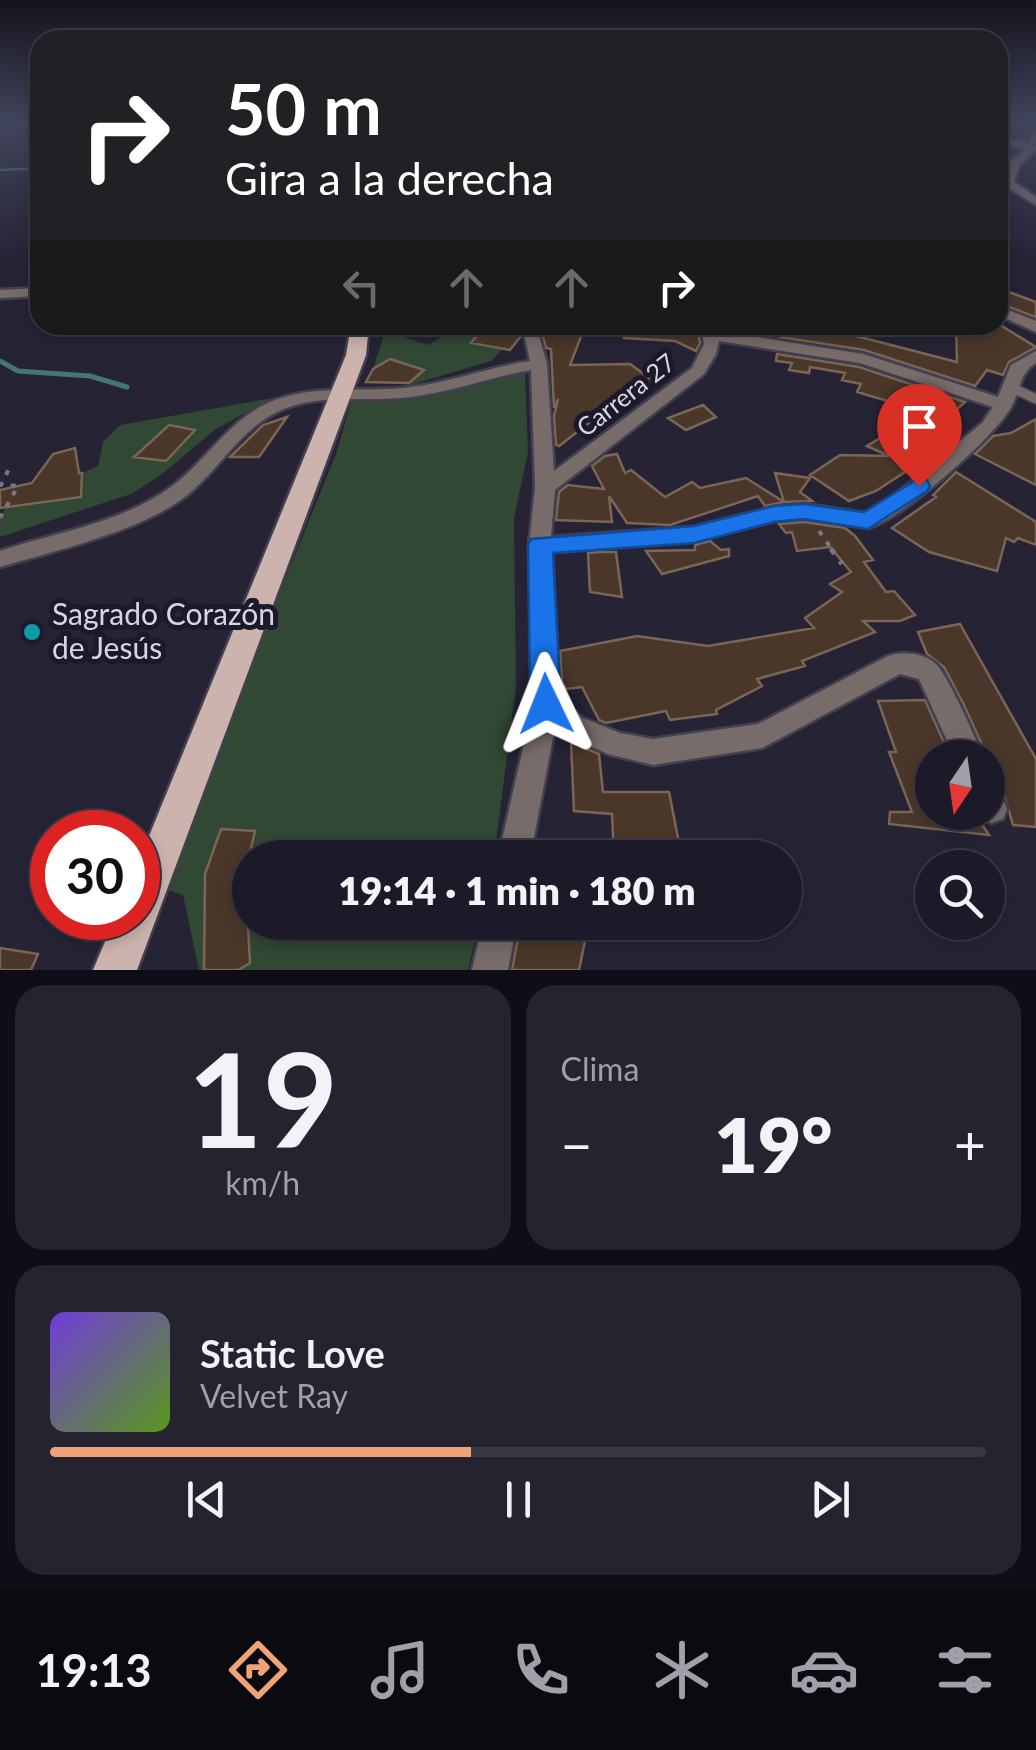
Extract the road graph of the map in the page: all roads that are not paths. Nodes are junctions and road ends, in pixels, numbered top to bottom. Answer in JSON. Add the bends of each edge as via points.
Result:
{"nodes":[{"id":1,"x":1008,"y":183,"type":"edge"},
{"id":2,"x":1036,"y":202,"type":"edge"},
{"id":3,"x":30,"y":292,"type":"edge"},
{"id":4,"x":0,"y":294,"type":"edge"},
{"id":5,"x":1008,"y":315,"type":"edge"},
{"id":6,"x":1036,"y":328,"type":"edge"},
{"id":7,"x":359,"y":335,"type":"edge"},
{"id":8,"x":532,"y":335,"type":"edge"},
{"id":9,"x":711,"y":335,"type":"edge"},
{"id":10,"x":737,"y":335,"type":"edge"},
{"id":11,"x":1036,"y":356,"type":"edge"},
{"id":12,"x":539,"y":364,"type":"junction"},
{"id":13,"x":340,"y":391,"type":"junction"},
{"id":14,"x":1008,"y":396,"type":"junction"},
{"id":15,"x":1036,"y":399,"type":"edge"},
{"id":16,"x":545,"y":488,"type":"junction"},
{"id":17,"x":540,"y":545,"type":"junction"},
{"id":18,"x":0,"y":559,"type":"edge"},
{"id":19,"x":546,"y":704,"type":"junction"},
{"id":20,"x":961,"y":740,"type":"edge"},
{"id":21,"x":518,"y":840,"type":"edge"},
{"id":22,"x":160,"y":853,"type":"edge"},
{"id":23,"x":126,"y":940,"type":"edge"},
{"id":24,"x":496,"y":940,"type":"edge"},
{"id":25,"x":115,"y":970,"type":"edge"},
{"id":26,"x":490,"y":970,"type":"edge"}],
"edges":[{"from":1,"to":2,"type":"street"},
{"from":3,"to":4,"type":"street"},
{"from":5,"to":6,"type":"street"},
{"from":7,"to":13,"type":"main road"},
{"from":8,"to":12,"type":"street"},
{"from":9,"to":16,"type":"street","name":"Carrera 27","via":[[712,348],[698,370]]},
{"from":10,"to":14,"type":"street"},
{"from":11,"to":14,"type":"street","via":[[1017,368]]},
{"from":12,"to":13,"type":"street","via":[[414,391]]},
{"from":12,"to":16,"type":"street"},
{"from":13,"to":18,"type":"street","via":[[280,403],[148,509]]},
{"from":13,"to":22,"type":"main road"},
{"from":14,"to":15,"type":"lane"},
{"from":14,"to":17,"type":"street","via":[[988,428],[868,521],[774,514],[694,534]]},
{"from":16,"to":17,"type":"street"},
{"from":17,"to":19,"type":"street"},
{"from":19,"to":20,"type":"street","via":[[573,726],[654,752],[762,736],[906,662],[929,672]]},
{"from":19,"to":21,"type":"street"},
{"from":23,"to":25,"type":"main road"},
{"from":24,"to":26,"type":"street"}]}
